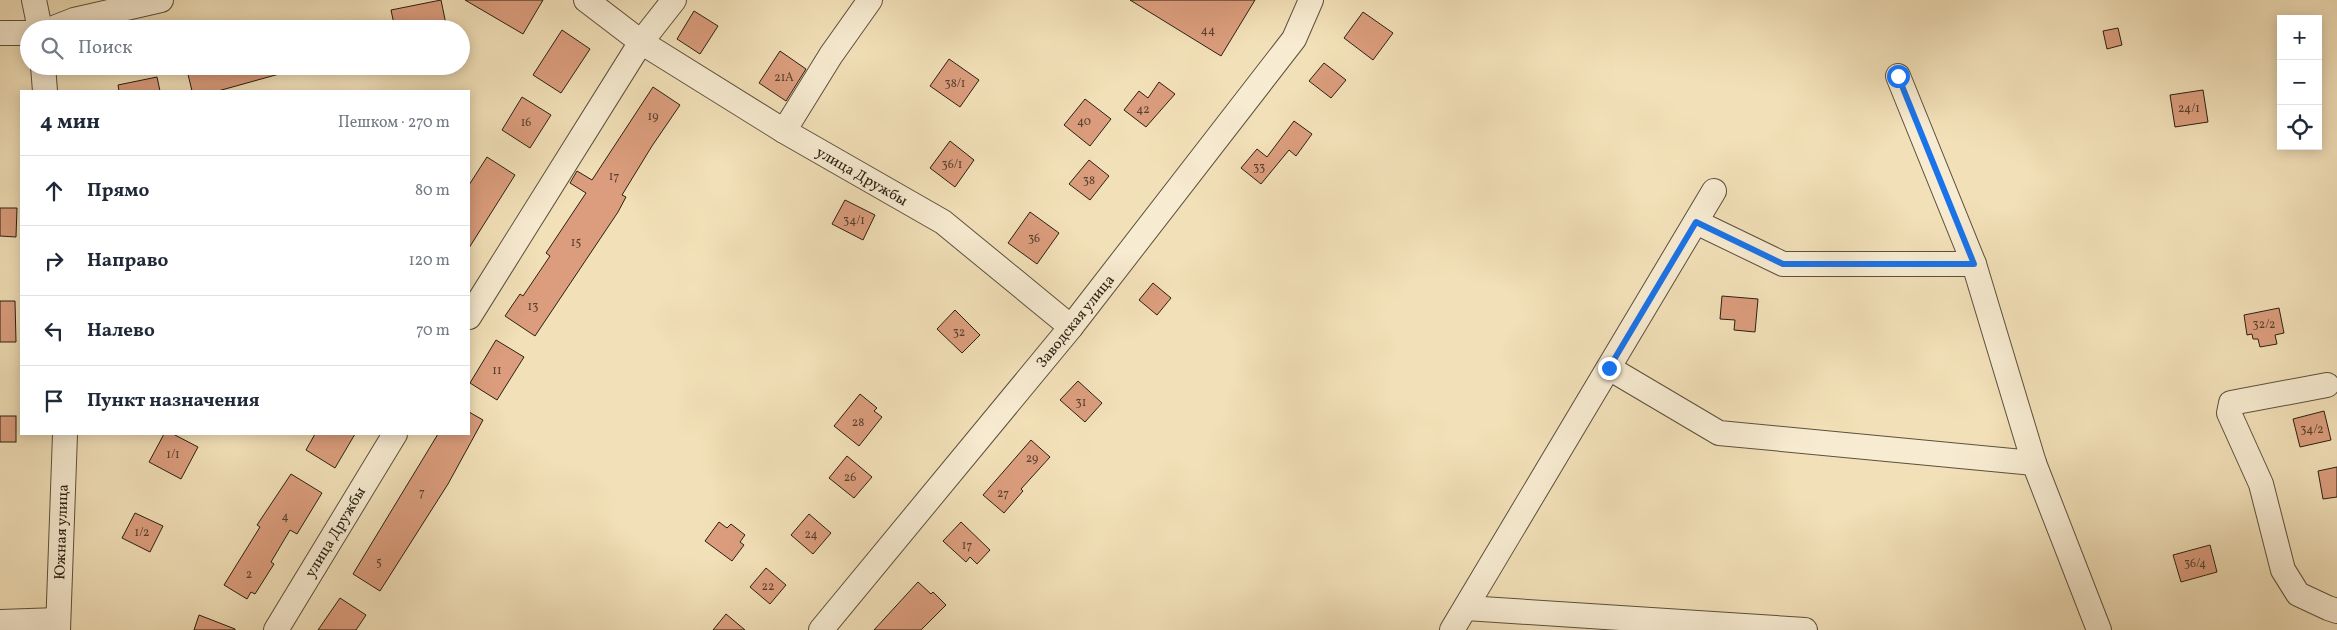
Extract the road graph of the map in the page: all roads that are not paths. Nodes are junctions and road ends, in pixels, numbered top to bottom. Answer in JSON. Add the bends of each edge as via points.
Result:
{"nodes":[{"id":1,"x":34,"y":0,"type":"edge"},
{"id":2,"x":161,"y":0,"type":"edge"},
{"id":3,"x":586,"y":0,"type":"edge"},
{"id":4,"x":674,"y":0,"type":"edge"},
{"id":5,"x":870,"y":0,"type":"edge"},
{"id":6,"x":1311,"y":0,"type":"edge"},
{"id":7,"x":38,"y":20,"type":"edge"},
{"id":8,"x":74,"y":20,"type":"edge"},
{"id":9,"x":20,"y":33,"type":"edge"},
{"id":10,"x":0,"y":34,"type":"edge"},
{"id":11,"x":641,"y":42,"type":"junction"},
{"id":12,"x":44,"y":75,"type":"edge"},
{"id":13,"x":1898,"y":76,"type":"dead end"},
{"id":14,"x":45,"y":90,"type":"edge"},
{"id":15,"x":784,"y":131,"type":"junction"},
{"id":16,"x":1714,"y":191,"type":"dead end"},
{"id":17,"x":1696,"y":222,"type":"junction"},
{"id":18,"x":1974,"y":264,"type":"junction"},
{"id":19,"x":470,"y":314,"type":"edge"},
{"id":20,"x":1071,"y":327,"type":"junction"},
{"id":21,"x":1609,"y":368,"type":"junction"},
{"id":22,"x":2327,"y":385,"type":"dead end"},
{"id":23,"x":65,"y":435,"type":"edge"},
{"id":24,"x":394,"y":435,"type":"edge"},
{"id":25,"x":2034,"y":463,"type":"junction"},
{"id":26,"x":1466,"y":608,"type":"junction"},
{"id":27,"x":2337,"y":610,"type":"edge"},
{"id":28,"x":0,"y":622,"type":"edge"},
{"id":29,"x":58,"y":625,"type":"edge"},
{"id":30,"x":276,"y":630,"type":"edge"},
{"id":31,"x":821,"y":630,"type":"edge"},
{"id":32,"x":1452,"y":630,"type":"edge"},
{"id":33,"x":1805,"y":630,"type":"edge"},
{"id":34,"x":2098,"y":630,"type":"edge"}],
"edges":[{"from":1,"to":7,"type":"street"},
{"from":2,"to":8,"type":"street"},
{"from":3,"to":11,"type":"street","name":"улица Дружбы"},
{"from":4,"to":11,"type":"street"},
{"from":5,"to":15,"type":"street"},
{"from":6,"to":20,"type":"street","name":"Заводская улица","via":[[1294,40]]},
{"from":9,"to":10,"type":"street"},
{"from":11,"to":15,"type":"street","name":"улица Дружбы"},
{"from":11,"to":19,"type":"street"},
{"from":12,"to":14,"type":"street"},
{"from":13,"to":18,"type":"street"},
{"from":15,"to":20,"type":"street","name":"улица Дружбы","via":[[943,222]]},
{"from":16,"to":17,"type":"street"},
{"from":17,"to":18,"type":"street","via":[[1783,264]]},
{"from":17,"to":21,"type":"street"},
{"from":18,"to":25,"type":"street"},
{"from":20,"to":31,"type":"street","name":"Заводская улица"},
{"from":21,"to":25,"type":"street","via":[[1719,433]]},
{"from":21,"to":26,"type":"street"},
{"from":22,"to":27,"type":"street","via":[[2231,402],[2229,413],[2261,484],[2284,570],[2298,594]]},
{"from":23,"to":29,"type":"street","name":"Южная улица"},
{"from":24,"to":30,"type":"street","name":"улица Дружбы"},
{"from":25,"to":34,"type":"street"},
{"from":26,"to":32,"type":"street"},
{"from":26,"to":33,"type":"street"},
{"from":28,"to":29,"type":"street"}]}
